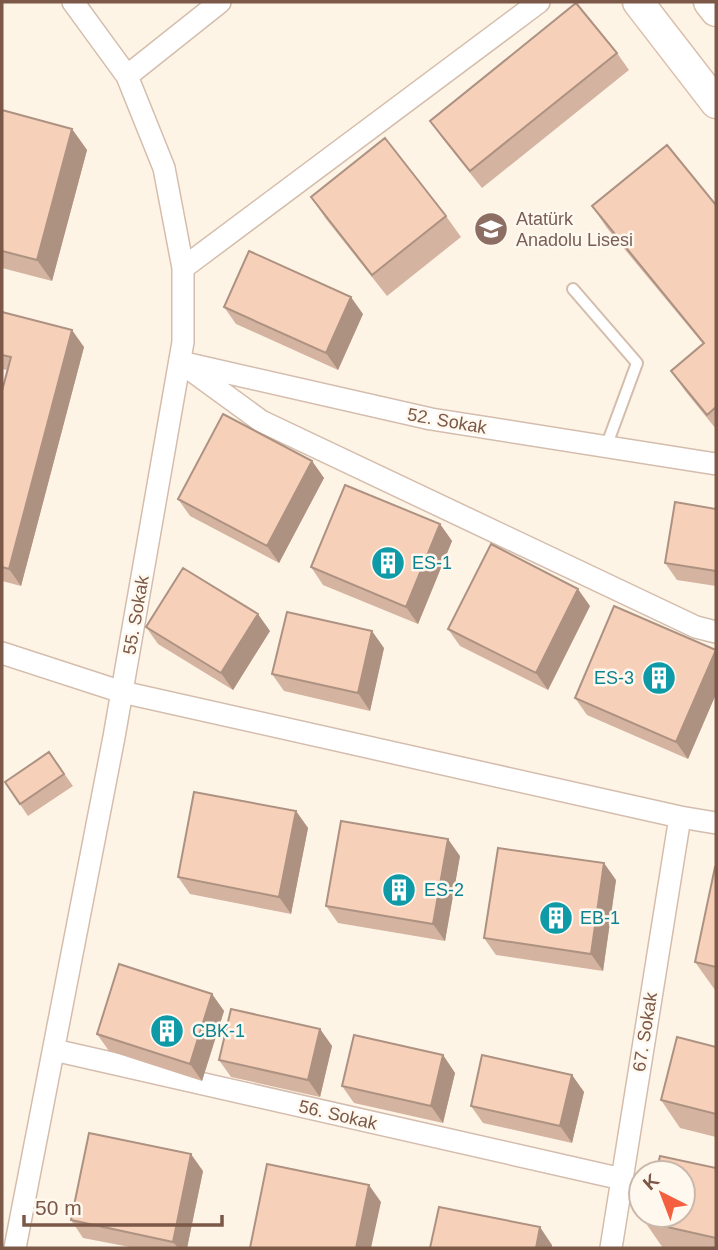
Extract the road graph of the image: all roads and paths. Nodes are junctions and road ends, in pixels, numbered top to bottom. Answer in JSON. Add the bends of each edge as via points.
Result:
{"nodes":[{"id":1,"x":73,"y":2,"type":"edge"},
{"id":2,"x":220,"y":2,"type":"edge"},
{"id":3,"x":539,"y":2,"type":"edge"},
{"id":4,"x":638,"y":2,"type":"edge"},
{"id":5,"x":709,"y":2,"type":"edge"},
{"id":6,"x":716,"y":11,"type":"edge"},
{"id":7,"x":127,"y":76,"type":"junction"},
{"id":8,"x":716,"y":103,"type":"edge"},
{"id":9,"x":183,"y":268,"type":"junction"},
{"id":10,"x":573,"y":289,"type":"dead end"},
{"id":11,"x":180,"y":362,"type":"junction"},
{"id":12,"x":606,"y":447,"type":"junction"},
{"id":13,"x":716,"y":464,"type":"edge"},
{"id":14,"x":716,"y":632,"type":"edge"},
{"id":15,"x":2,"y":653,"type":"edge"},
{"id":16,"x":122,"y":692,"type":"junction"},
{"id":17,"x":680,"y":817,"type":"junction"},
{"id":18,"x":716,"y":823,"type":"edge"},
{"id":19,"x":54,"y":1050,"type":"junction"},
{"id":20,"x":622,"y":1179,"type":"junction"},
{"id":21,"x":15,"y":1248,"type":"edge"},
{"id":22,"x":611,"y":1248,"type":"edge"}],
"edges":[{"from":1,"to":7,"type":"street","name":"55. Sokak"},
{"from":2,"to":7,"type":"street"},
{"from":3,"to":9,"type":"street"},
{"from":4,"to":8,"type":"main road"},
{"from":5,"to":6,"type":"main road"},
{"from":7,"to":9,"type":"street","name":"55. Sokak","via":[[164,168]]},
{"from":9,"to":11,"type":"street","name":"55. Sokak"},
{"from":10,"to":12,"type":"lane","via":[[637,363]]},
{"from":11,"to":12,"type":"street","name":"52. Sokak","via":[[431,419]]},
{"from":11,"to":14,"type":"street","via":[[261,421],[696,627]]},
{"from":11,"to":16,"type":"street","name":"55. Sokak"},
{"from":12,"to":13,"type":"street","name":"52. Sokak"},
{"from":15,"to":16,"type":"street"},
{"from":16,"to":17,"type":"street"},
{"from":16,"to":19,"type":"street","name":"55. Sokak"},
{"from":17,"to":18,"type":"street"},
{"from":17,"to":20,"type":"street","name":"67. Sokak"},
{"from":19,"to":20,"type":"street","name":"56. Sokak"},
{"from":19,"to":21,"type":"street","name":"55. Sokak"},
{"from":20,"to":22,"type":"street","name":"67. Sokak"}]}
